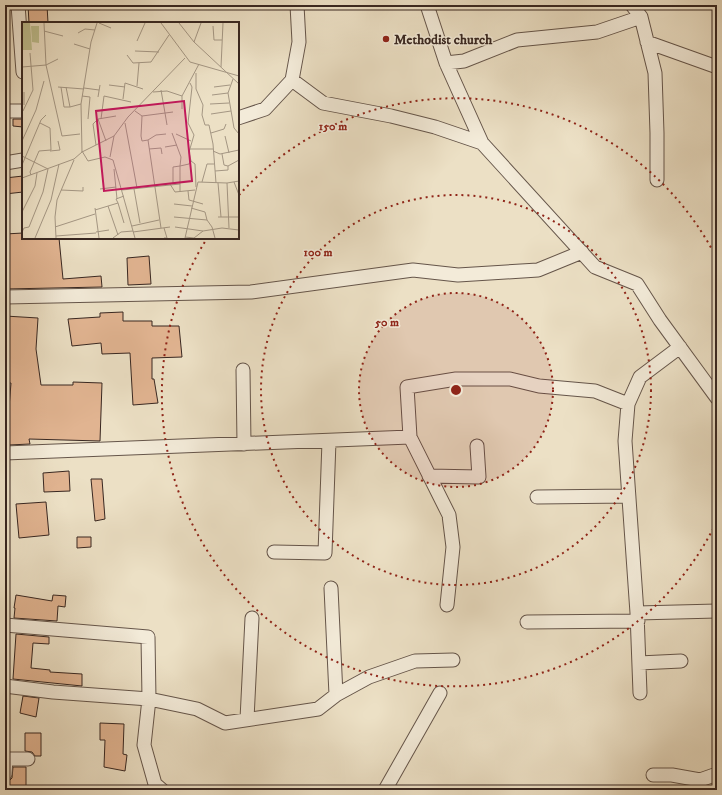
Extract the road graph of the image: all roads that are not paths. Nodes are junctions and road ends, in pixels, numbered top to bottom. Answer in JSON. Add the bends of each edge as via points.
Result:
{"nodes":[{"id":1,"x":18,"y":5,"type":"edge"},
{"id":2,"x":297,"y":5,"type":"edge"},
{"id":3,"x":427,"y":5,"type":"edge"},
{"id":4,"x":632,"y":5,"type":"edge"},
{"id":5,"x":641,"y":17,"type":"junction"},
{"id":6,"x":647,"y":42,"type":"junction"},
{"id":7,"x":22,"y":59,"type":"edge"},
{"id":8,"x":446,"y":63,"type":"junction"},
{"id":9,"x":717,"y":67,"type":"edge"},
{"id":10,"x":292,"y":80,"type":"junction"},
{"id":11,"x":5,"y":111,"type":"edge"},
{"id":12,"x":22,"y":111,"type":"edge"},
{"id":13,"x":239,"y":118,"type":"edge"},
{"id":14,"x":482,"y":143,"type":"junction"},
{"id":15,"x":22,"y":160,"type":"edge"},
{"id":16,"x":5,"y":164,"type":"edge"},
{"id":17,"x":657,"y":180,"type":"dead end"},
{"id":18,"x":582,"y":252,"type":"junction"},
{"id":19,"x":5,"y":297,"type":"edge"},
{"id":20,"x":680,"y":347,"type":"junction"},
{"id":21,"x":243,"y":370,"type":"dead end"},
{"id":22,"x":717,"y":398,"type":"edge"},
{"id":23,"x":628,"y":404,"type":"junction"},
{"id":24,"x":410,"y":437,"type":"junction"},
{"id":25,"x":329,"y":441,"type":"junction"},
{"id":26,"x":244,"y":444,"type":"junction"},
{"id":27,"x":477,"y":446,"type":"dead end"},
{"id":28,"x":5,"y":454,"type":"edge"},
{"id":29,"x":429,"y":476,"type":"junction"},
{"id":30,"x":629,"y":496,"type":"junction"},
{"id":31,"x":537,"y":497,"type":"dead end"},
{"id":32,"x":274,"y":552,"type":"dead end"},
{"id":33,"x":331,"y":588,"type":"dead end"},
{"id":34,"x":447,"y":604,"type":"dead end"},
{"id":35,"x":717,"y":611,"type":"edge"},
{"id":36,"x":638,"y":617,"type":"junction"},
{"id":37,"x":252,"y":618,"type":"dead end"},
{"id":38,"x":527,"y":622,"type":"dead end"},
{"id":39,"x":5,"y":626,"type":"edge"},
{"id":40,"x":453,"y":660,"type":"dead end"},
{"id":41,"x":681,"y":661,"type":"dead end"},
{"id":42,"x":639,"y":662,"type":"junction"},
{"id":43,"x":5,"y":686,"type":"edge"},
{"id":44,"x":440,"y":693,"type":"dead end"},
{"id":45,"x":640,"y":693,"type":"dead end"},
{"id":46,"x":336,"y":695,"type":"junction"},
{"id":47,"x":149,"y":699,"type":"junction"},
{"id":48,"x":247,"y":720,"type":"junction"},
{"id":49,"x":28,"y":759,"type":"dead end"},
{"id":50,"x":5,"y":774,"type":"edge"},
{"id":51,"x":717,"y":774,"type":"edge"},
{"id":52,"x":653,"y":775,"type":"dead end"},
{"id":53,"x":162,"y":790,"type":"edge"},
{"id":54,"x":385,"y":790,"type":"edge"}],
"edges":[{"from":1,"to":7,"type":"street"},
{"from":2,"to":10,"type":"street","via":[[299,42]]},
{"from":3,"to":8,"type":"street"},
{"from":4,"to":5,"type":"street"},
{"from":5,"to":6,"type":"street"},
{"from":5,"to":8,"type":"street","via":[[597,32],[517,40],[464,61]]},
{"from":6,"to":9,"type":"street"},
{"from":6,"to":17,"type":"street","via":[[654,73]]},
{"from":8,"to":14,"type":"street"},
{"from":10,"to":13,"type":"street","via":[[265,109]]},
{"from":10,"to":14,"type":"street","via":[[323,103],[435,127]]},
{"from":11,"to":12,"type":"street"},
{"from":14,"to":18,"type":"street"},
{"from":15,"to":16,"type":"street"},
{"from":18,"to":19,"type":"street","via":[[538,270],[458,275],[413,270],[251,292]]},
{"from":18,"to":20,"type":"street","via":[[595,267],[637,284]]},
{"from":20,"to":22,"type":"street"},
{"from":20,"to":23,"type":"street","via":[[640,377]]},
{"from":21,"to":26,"type":"street"},
{"from":23,"to":24,"type":"street","via":[[595,391],[539,386],[510,379],[456,379],[407,387]]},
{"from":23,"to":30,"type":"street","via":[[625,441]]},
{"from":24,"to":25,"type":"street"},
{"from":24,"to":29,"type":"street"},
{"from":25,"to":26,"type":"street"},
{"from":25,"to":32,"type":"street","via":[[325,553]]},
{"from":26,"to":28,"type":"street"},
{"from":27,"to":29,"type":"street","via":[[479,477]]},
{"from":29,"to":34,"type":"street","via":[[449,515],[453,546]]},
{"from":30,"to":31,"type":"street"},
{"from":30,"to":36,"type":"street"},
{"from":33,"to":46,"type":"street"},
{"from":35,"to":36,"type":"street"},
{"from":36,"to":38,"type":"street"},
{"from":36,"to":42,"type":"street"},
{"from":37,"to":48,"type":"street"},
{"from":39,"to":47,"type":"street","via":[[148,637]]},
{"from":40,"to":46,"type":"street","via":[[415,661],[369,677]]},
{"from":41,"to":42,"type":"street"},
{"from":42,"to":45,"type":"street"},
{"from":43,"to":47,"type":"street"},
{"from":44,"to":54,"type":"street"},
{"from":46,"to":48,"type":"street","via":[[318,709]]},
{"from":47,"to":48,"type":"street","via":[[197,709],[226,723]]},
{"from":47,"to":53,"type":"street","via":[[144,745],[155,784]]},
{"from":49,"to":50,"type":"street","via":[[6,759]]},
{"from":51,"to":52,"type":"street","via":[[700,780],[672,775]]}]}
